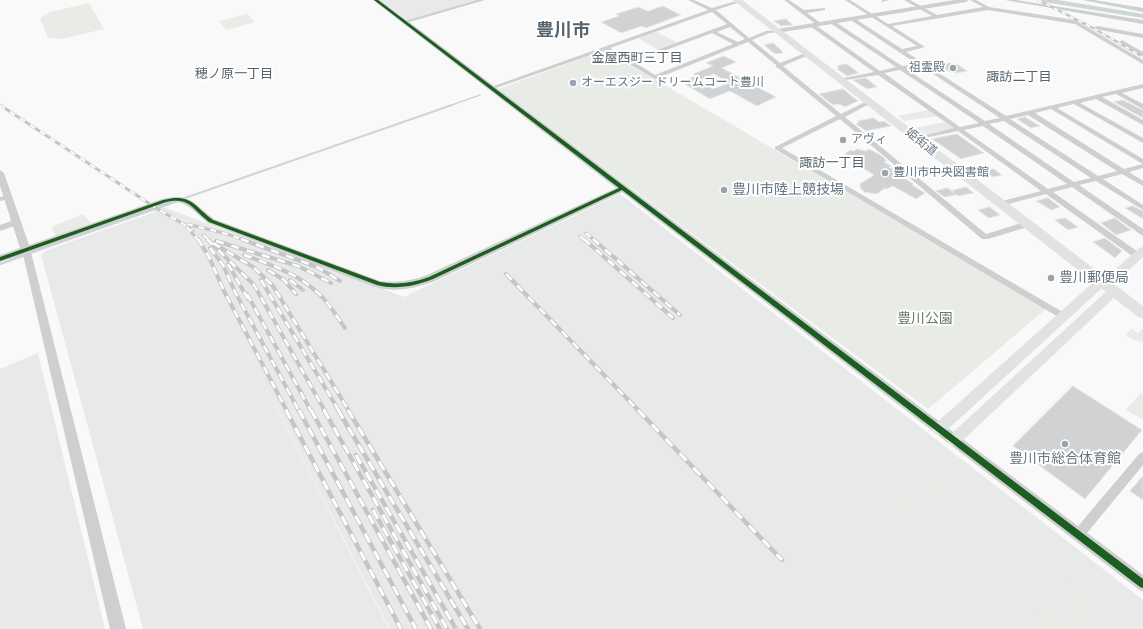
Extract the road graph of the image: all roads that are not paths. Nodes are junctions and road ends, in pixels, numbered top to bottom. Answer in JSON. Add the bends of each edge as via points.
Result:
{"nodes":[{"id":1,"x":376,"y":0,"type":"edge"},
{"id":2,"x":483,"y":0,"type":"edge"},
{"id":3,"x":690,"y":0,"type":"edge"},
{"id":4,"x":700,"y":0,"type":"edge"},
{"id":5,"x":737,"y":0,"type":"edge"},
{"id":6,"x":786,"y":0,"type":"edge"},
{"id":7,"x":848,"y":0,"type":"edge"},
{"id":8,"x":906,"y":0,"type":"edge"},
{"id":9,"x":966,"y":0,"type":"edge"},
{"id":10,"x":972,"y":0,"type":"edge"},
{"id":11,"x":1008,"y":0,"type":"edge"},
{"id":12,"x":1085,"y":0,"type":"edge"},
{"id":13,"x":1110,"y":2,"type":"edge"},
{"id":14,"x":1045,"y":6,"type":"junction"},
{"id":15,"x":920,"y":7,"type":"junction"},
{"id":16,"x":709,"y":8,"type":"junction"},
{"id":17,"x":988,"y":8,"type":"junction"},
{"id":18,"x":1061,"y":8,"type":"junction"},
{"id":19,"x":823,"y":9,"type":"dead end"},
{"id":20,"x":1143,"y":10,"type":"edge"},
{"id":21,"x":803,"y":12,"type":"junction"},
{"id":22,"x":1007,"y":12,"type":"junction"},
{"id":23,"x":872,"y":15,"type":"junction"},
{"id":24,"x":937,"y":17,"type":"junction"},
{"id":25,"x":852,"y":19,"type":"junction"},
{"id":26,"x":404,"y":22,"type":"junction"},
{"id":27,"x":832,"y":22,"type":"junction"},
{"id":28,"x":1143,"y":22,"type":"edge"},
{"id":29,"x":1077,"y":23,"type":"junction"},
{"id":30,"x":816,"y":24,"type":"junction"},
{"id":31,"x":730,"y":25,"type":"junction"},
{"id":32,"x":889,"y":25,"type":"junction"},
{"id":33,"x":1097,"y":28,"type":"junction"},
{"id":34,"x":777,"y":30,"type":"junction"},
{"id":35,"x":712,"y":31,"type":"junction"},
{"id":36,"x":1143,"y":36,"type":"edge"},
{"id":37,"x":748,"y":40,"type":"junction"},
{"id":38,"x":738,"y":44,"type":"junction"},
{"id":39,"x":606,"y":48,"type":"junction"},
{"id":40,"x":902,"y":51,"type":"junction"},
{"id":41,"x":1142,"y":53,"type":"edge"},
{"id":42,"x":807,"y":54,"type":"junction"},
{"id":43,"x":629,"y":62,"type":"junction"},
{"id":44,"x":1143,"y":62,"type":"edge"},
{"id":45,"x":923,"y":64,"type":"junction"},
{"id":46,"x":778,"y":66,"type":"junction"},
{"id":47,"x":901,"y":69,"type":"junction"},
{"id":48,"x":880,"y":73,"type":"junction"},
{"id":49,"x":841,"y":80,"type":"junction"},
{"id":50,"x":1140,"y":87,"type":"edge"},
{"id":51,"x":491,"y":88,"type":"junction"},
{"id":52,"x":1143,"y":91,"type":"edge"},
{"id":53,"x":1116,"y":92,"type":"junction"},
{"id":54,"x":1097,"y":97,"type":"junction"},
{"id":55,"x":869,"y":102,"type":"junction"},
{"id":56,"x":1075,"y":102,"type":"junction"},
{"id":57,"x":1143,"y":107,"type":"edge"},
{"id":58,"x":1053,"y":108,"type":"junction"},
{"id":59,"x":1030,"y":113,"type":"junction"},
{"id":60,"x":839,"y":116,"type":"junction"},
{"id":61,"x":1006,"y":119,"type":"junction"},
{"id":62,"x":1143,"y":123,"type":"edge"},
{"id":63,"x":985,"y":124,"type":"junction"},
{"id":64,"x":960,"y":130,"type":"junction"},
{"id":65,"x":917,"y":139,"type":"junction"},
{"id":66,"x":1143,"y":141,"type":"edge"},
{"id":67,"x":1143,"y":162,"type":"edge"},
{"id":68,"x":1143,"y":166,"type":"edge"},
{"id":69,"x":1123,"y":172,"type":"junction"},
{"id":70,"x":1098,"y":178,"type":"junction"},
{"id":71,"x":1,"y":181,"type":"edge"},
{"id":72,"x":1143,"y":184,"type":"edge"},
{"id":73,"x":1073,"y":185,"type":"junction"},
{"id":74,"x":623,"y":188,"type":"junction"},
{"id":75,"x":1048,"y":192,"type":"junction"},
{"id":76,"x":4,"y":198,"type":"edge"},
{"id":77,"x":1001,"y":204,"type":"junction"},
{"id":78,"x":1143,"y":208,"type":"edge"},
{"id":79,"x":17,"y":222,"type":"junction"},
{"id":80,"x":1028,"y":224,"type":"junction"},
{"id":81,"x":0,"y":228,"type":"edge"},
{"id":82,"x":1143,"y":233,"type":"edge"},
{"id":83,"x":26,"y":250,"type":"junction"},
{"id":84,"x":1140,"y":257,"type":"edge"},
{"id":85,"x":0,"y":260,"type":"edge"},
{"id":86,"x":1107,"y":285,"type":"junction"},
{"id":87,"x":1143,"y":313,"type":"edge"},
{"id":88,"x":1063,"y":316,"type":"junction"},
{"id":89,"x":939,"y":429,"type":"junction"},
{"id":90,"x":954,"y":440,"type":"junction"},
{"id":91,"x":1143,"y":457,"type":"edge"},
{"id":92,"x":1078,"y":535,"type":"junction"},
{"id":93,"x":1143,"y":584,"type":"edge"},
{"id":94,"x":118,"y":629,"type":"edge"}],
"edges":[{"from":1,"to":26,"type":"street"},
{"from":2,"to":26,"type":"street"},
{"from":3,"to":16,"type":"street"},
{"from":4,"to":16,"type":"street"},
{"from":5,"to":16,"type":"street"},
{"from":5,"to":34,"type":"main road","name":"姫街道"},
{"from":6,"to":21,"type":"street"},
{"from":7,"to":23,"type":"street"},
{"from":8,"to":15,"type":"street"},
{"from":9,"to":15,"type":"street"},
{"from":10,"to":17,"type":"street"},
{"from":11,"to":14,"type":"street"},
{"from":11,"to":22,"type":"street"},
{"from":12,"to":13,"type":"street"},
{"from":13,"to":20,"type":"street"},
{"from":14,"to":18,"type":"street"},
{"from":14,"to":29,"type":"street"},
{"from":15,"to":23,"type":"street"},
{"from":15,"to":24,"type":"street"},
{"from":16,"to":31,"type":"street"},
{"from":16,"to":39,"type":"street"},
{"from":17,"to":22,"type":"street"},
{"from":17,"to":24,"type":"street"},
{"from":18,"to":28,"type":"street"},
{"from":18,"to":33,"type":"street"},
{"from":19,"to":21,"type":"street"},
{"from":21,"to":30,"type":"street"},
{"from":22,"to":29,"type":"street"},
{"from":23,"to":25,"type":"street"},
{"from":23,"to":32,"type":"street"},
{"from":24,"to":32,"type":"street"},
{"from":25,"to":27,"type":"street"},
{"from":25,"to":40,"type":"street"},
{"from":26,"to":51,"type":"street"},
{"from":27,"to":30,"type":"street"},
{"from":27,"to":47,"type":"street"},
{"from":29,"to":44,"type":"street"},
{"from":30,"to":34,"type":"street"},
{"from":30,"to":48,"type":"street"},
{"from":31,"to":35,"type":"street"},
{"from":31,"to":37,"type":"street"},
{"from":32,"to":40,"type":"street","via":[[922,47]]},
{"from":33,"to":36,"type":"street"},
{"from":33,"to":41,"type":"street"},
{"from":34,"to":37,"type":"street"},
{"from":34,"to":42,"type":"main road","name":"姫街道"},
{"from":35,"to":38,"type":"street"},
{"from":35,"to":43,"type":"street"},
{"from":37,"to":38,"type":"street"},
{"from":37,"to":46,"type":"street"},
{"from":38,"to":43,"type":"street","via":[[655,77]]},
{"from":39,"to":43,"type":"street"},
{"from":39,"to":51,"type":"street"},
{"from":40,"to":45,"type":"street"},
{"from":42,"to":46,"type":"street"},
{"from":42,"to":49,"type":"main road","name":"姫街道"},
{"from":45,"to":47,"type":"street"},
{"from":45,"to":61,"type":"street"},
{"from":46,"to":60,"type":"street"},
{"from":47,"to":48,"type":"street"},
{"from":47,"to":63,"type":"street"},
{"from":48,"to":49,"type":"street"},
{"from":48,"to":64,"type":"street"},
{"from":49,"to":55,"type":"main road","name":"姫街道"},
{"from":50,"to":52,"type":"street"},
{"from":50,"to":53,"type":"street"},
{"from":51,"to":74,"type":"street"},
{"from":53,"to":54,"type":"street"},
{"from":53,"to":57,"type":"street"},
{"from":54,"to":56,"type":"street"},
{"from":54,"to":62,"type":"street"},
{"from":55,"to":60,"type":"street"},
{"from":55,"to":65,"type":"main road","name":"姫街道"},
{"from":56,"to":58,"type":"street"},
{"from":56,"to":66,"type":"street"},
{"from":58,"to":59,"type":"street"},
{"from":58,"to":67,"type":"street"},
{"from":59,"to":61,"type":"street"},
{"from":59,"to":69,"type":"street"},
{"from":60,"to":80,"type":"street","via":[[985,237]]},
{"from":60,"to":88,"type":"street","via":[[776,148]]},
{"from":61,"to":63,"type":"street"},
{"from":61,"to":70,"type":"street"},
{"from":63,"to":64,"type":"street"},
{"from":63,"to":73,"type":"street"},
{"from":64,"to":65,"type":"street"},
{"from":64,"to":75,"type":"street"},
{"from":65,"to":77,"type":"main road","name":"姫街道"},
{"from":68,"to":69,"type":"street"},
{"from":69,"to":70,"type":"street"},
{"from":69,"to":72,"type":"street"},
{"from":70,"to":73,"type":"street"},
{"from":70,"to":78,"type":"street"},
{"from":71,"to":76,"type":"street"},
{"from":73,"to":75,"type":"street"},
{"from":73,"to":82,"type":"street"},
{"from":74,"to":83,"type":"street","via":[[431,278],[402,286],[379,284],[211,221],[186,199],[180,198]]},
{"from":74,"to":89,"type":"street"},
{"from":75,"to":77,"type":"street"},
{"from":75,"to":84,"type":"street"},
{"from":76,"to":79,"type":"street"},
{"from":77,"to":80,"type":"main road","name":"姫街道"},
{"from":79,"to":81,"type":"street"},
{"from":79,"to":83,"type":"street"},
{"from":80,"to":86,"type":"main road","name":"姫街道"},
{"from":83,"to":85,"type":"street"},
{"from":83,"to":94,"type":"street"},
{"from":84,"to":86,"type":"main road"},
{"from":86,"to":87,"type":"main road","name":"姫街道"},
{"from":86,"to":88,"type":"main road"},
{"from":86,"to":90,"type":"main road"},
{"from":88,"to":89,"type":"main road"},
{"from":89,"to":90,"type":"street"},
{"from":90,"to":92,"type":"street"},
{"from":91,"to":92,"type":"street"},
{"from":92,"to":93,"type":"street"}]}
